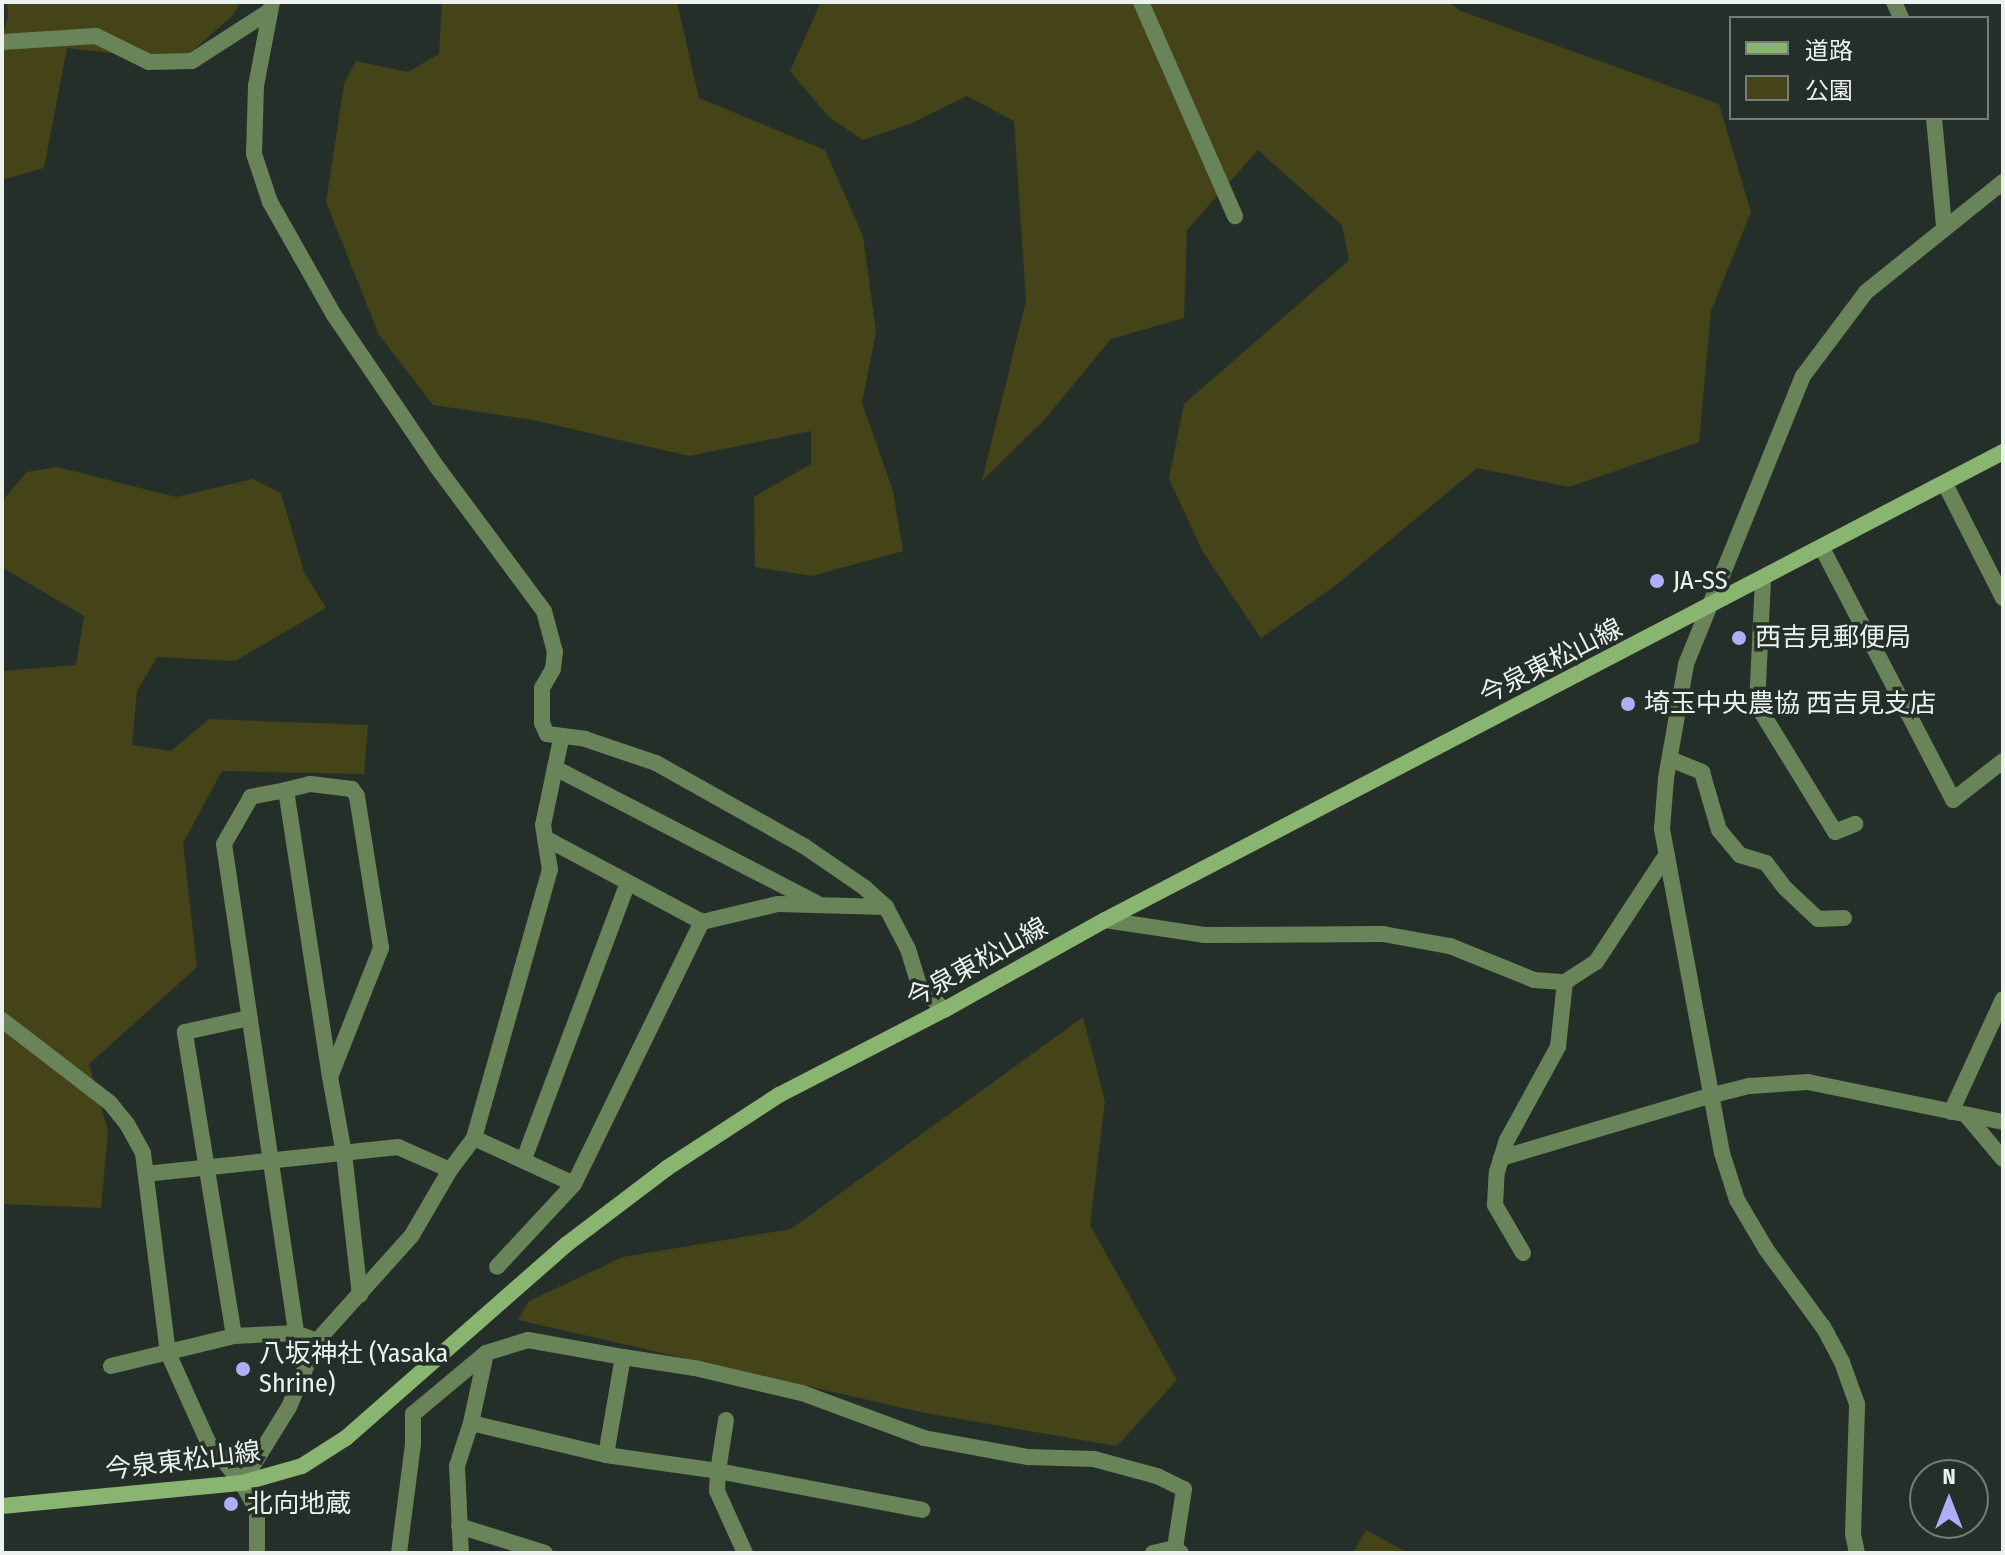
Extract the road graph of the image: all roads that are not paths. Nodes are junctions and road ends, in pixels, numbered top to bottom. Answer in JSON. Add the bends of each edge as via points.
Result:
{"nodes":[{"id":1,"x":1141,"y":2,"type":"edge"},
{"id":2,"x":270,"y":7,"type":"edge"},
{"id":3,"x":2,"y":42,"type":"edge"},
{"id":4,"x":1934,"y":120,"type":"edge"},
{"id":5,"x":2003,"y":182,"type":"edge"},
{"id":6,"x":1235,"y":216,"type":"dead end"},
{"id":7,"x":1944,"y":225,"type":"junction"},
{"id":8,"x":2003,"y":452,"type":"edge"},
{"id":9,"x":1945,"y":484,"type":"junction"},
{"id":10,"x":1822,"y":548,"type":"junction"},
{"id":11,"x":1763,"y":579,"type":"junction"},
{"id":12,"x":2003,"y":598,"type":"edge"},
{"id":13,"x":1707,"y":608,"type":"junction"},
{"id":14,"x":561,"y":739,"type":"junction"},
{"id":15,"x":1670,"y":759,"type":"junction"},
{"id":16,"x":2003,"y":761,"type":"edge"},
{"id":17,"x":555,"y":768,"type":"junction"},
{"id":18,"x":286,"y":790,"type":"junction"},
{"id":19,"x":1855,"y":824,"type":"dead end"},
{"id":20,"x":545,"y":838,"type":"junction"},
{"id":21,"x":1667,"y":854,"type":"junction"},
{"id":22,"x":628,"y":883,"type":"junction"},
{"id":23,"x":821,"y":905,"type":"junction"},
{"id":24,"x":886,"y":907,"type":"junction"},
{"id":25,"x":1844,"y":918,"type":"dead end"},
{"id":26,"x":1105,"y":920,"type":"junction"},
{"id":27,"x":702,"y":922,"type":"junction"},
{"id":28,"x":1565,"y":982,"type":"junction"},
{"id":29,"x":2003,"y":999,"type":"edge"},
{"id":30,"x":944,"y":1010,"type":"junction"},
{"id":31,"x":249,"y":1018,"type":"junction"},
{"id":32,"x":2,"y":1020,"type":"edge"},
{"id":33,"x":330,"y":1077,"type":"junction"},
{"id":34,"x":1713,"y":1095,"type":"junction"},
{"id":35,"x":1959,"y":1114,"type":"junction"},
{"id":36,"x":2003,"y":1122,"type":"edge"},
{"id":37,"x":474,"y":1138,"type":"junction"},
{"id":38,"x":344,"y":1153,"type":"junction"},
{"id":39,"x":1501,"y":1158,"type":"junction"},
{"id":40,"x":524,"y":1159,"type":"junction"},
{"id":41,"x":2003,"y":1159,"type":"edge"},
{"id":42,"x":271,"y":1163,"type":"junction"},
{"id":43,"x":206,"y":1168,"type":"junction"},
{"id":44,"x":450,"y":1170,"type":"junction"},
{"id":45,"x":147,"y":1174,"type":"junction"},
{"id":46,"x":574,"y":1184,"type":"junction"},
{"id":47,"x":1523,"y":1253,"type":"dead end"},
{"id":48,"x":497,"y":1267,"type":"dead end"},
{"id":49,"x":360,"y":1295,"type":"junction"},
{"id":50,"x":296,"y":1333,"type":"junction"},
{"id":51,"x":234,"y":1336,"type":"junction"},
{"id":52,"x":317,"y":1341,"type":"junction"},
{"id":53,"x":168,"y":1353,"type":"junction"},
{"id":54,"x":486,"y":1353,"type":"junction"},
{"id":55,"x":623,"y":1357,"type":"junction"},
{"id":56,"x":111,"y":1366,"type":"dead end"},
{"id":57,"x":386,"y":1403,"type":"junction"},
{"id":58,"x":413,"y":1414,"type":"junction"},
{"id":59,"x":726,"y":1420,"type":"dead end"},
{"id":60,"x":471,"y":1423,"type":"junction"},
{"id":61,"x":606,"y":1455,"type":"junction"},
{"id":62,"x":718,"y":1471,"type":"junction"},
{"id":63,"x":242,"y":1483,"type":"junction"},
{"id":64,"x":2,"y":1506,"type":"edge"},
{"id":65,"x":922,"y":1510,"type":"dead end"},
{"id":66,"x":459,"y":1526,"type":"junction"},
{"id":67,"x":1178,"y":1551,"type":"edge"},
{"id":68,"x":257,"y":1553,"type":"edge"},
{"id":69,"x":399,"y":1553,"type":"edge"},
{"id":70,"x":461,"y":1553,"type":"edge"},
{"id":71,"x":545,"y":1553,"type":"edge"},
{"id":72,"x":745,"y":1553,"type":"edge"},
{"id":73,"x":1153,"y":1553,"type":"edge"},
{"id":74,"x":1857,"y":1553,"type":"edge"}],
"edges":[{"from":1,"to":6,"type":"street"},
{"from":2,"to":3,"type":"street","via":[[192,61],[149,62],[96,36]]},
{"from":2,"to":14,"type":"street","via":[[256,86],[254,154],[270,202],[334,315],[544,611],[555,652],[542,688],[542,723],[547,734]]},
{"from":4,"to":7,"type":"street"},
{"from":5,"to":7,"type":"street"},
{"from":7,"to":13,"type":"street","via":[[1866,292],[1803,376]]},
{"from":8,"to":9,"type":"main road","name":"今泉東松山線"},
{"from":9,"to":10,"type":"main road","name":"今泉東松山線"},
{"from":9,"to":12,"type":"street"},
{"from":10,"to":11,"type":"main road","name":"今泉東松山線"},
{"from":10,"to":16,"type":"street","via":[[1953,800]]},
{"from":11,"to":13,"type":"main road","name":"今泉東松山線"},
{"from":11,"to":19,"type":"street","via":[[1757,705],[1835,832]]},
{"from":13,"to":15,"type":"street","via":[[1686,664]]},
{"from":13,"to":26,"type":"main road","name":"今泉東松山線"},
{"from":14,"to":17,"type":"street"},
{"from":14,"to":24,"type":"street","via":[[585,739],[656,763],[804,846]]},
{"from":15,"to":21,"type":"street","via":[[1662,829]]},
{"from":15,"to":25,"type":"street","via":[[1702,772],[1719,830],[1740,855],[1766,863],[1818,919]]},
{"from":17,"to":20,"type":"street"},
{"from":17,"to":23,"type":"street"},
{"from":18,"to":31,"type":"street","via":[[251,797],[224,844]]},
{"from":18,"to":33,"type":"street"},
{"from":18,"to":33,"type":"street","via":[[310,784],[352,789],[374,902],[381,948]]},
{"from":20,"to":22,"type":"street"},
{"from":20,"to":37,"type":"street","via":[[550,870]]},
{"from":21,"to":28,"type":"street","via":[[1596,962]]},
{"from":21,"to":34,"type":"street"},
{"from":22,"to":27,"type":"street"},
{"from":22,"to":40,"type":"street"},
{"from":23,"to":24,"type":"street"},
{"from":23,"to":27,"type":"street","via":[[778,904]]},
{"from":24,"to":30,"type":"street","via":[[919,985]]},
{"from":26,"to":28,"type":"street","via":[[1204,935],[1383,934],[1450,946],[1534,980]]},
{"from":26,"to":30,"type":"main road","name":"今泉東松山線"},
{"from":27,"to":46,"type":"street"},
{"from":28,"to":39,"type":"street","via":[[1558,1047]]},
{"from":29,"to":35,"type":"street"},
{"from":30,"to":57,"type":"main road","name":"今泉東松山線","via":[[779,1095],[667,1168],[567,1244]]},
{"from":31,"to":42,"type":"street"},
{"from":31,"to":43,"type":"street","via":[[185,1032]]},
{"from":32,"to":45,"type":"street","via":[[110,1103],[143,1153]]},
{"from":33,"to":38,"type":"street"},
{"from":34,"to":35,"type":"street","via":[[1808,1082]]},
{"from":34,"to":39,"type":"street"},
{"from":34,"to":74,"type":"street","via":[[1722,1153],[1737,1200],[1823,1327],[1857,1404]]},
{"from":35,"to":36,"type":"street"},
{"from":35,"to":41,"type":"street"},
{"from":37,"to":40,"type":"street"},
{"from":37,"to":44,"type":"street"},
{"from":38,"to":42,"type":"street"},
{"from":38,"to":44,"type":"street","via":[[398,1147]]},
{"from":38,"to":49,"type":"street"},
{"from":39,"to":47,"type":"street","via":[[1495,1205]]},
{"from":40,"to":46,"type":"street"},
{"from":42,"to":43,"type":"street"},
{"from":42,"to":50,"type":"street"},
{"from":43,"to":45,"type":"street"},
{"from":43,"to":51,"type":"street"},
{"from":44,"to":49,"type":"street","via":[[412,1235]]},
{"from":45,"to":53,"type":"street"},
{"from":46,"to":48,"type":"street"},
{"from":49,"to":52,"type":"street"},
{"from":50,"to":51,"type":"street"},
{"from":50,"to":52,"type":"street"},
{"from":51,"to":53,"type":"street"},
{"from":52,"to":63,"type":"street","via":[[284,1417]]},
{"from":53,"to":56,"type":"street"},
{"from":53,"to":63,"type":"street","via":[[208,1442]]},
{"from":54,"to":55,"type":"street","via":[[528,1340]]},
{"from":54,"to":58,"type":"street"},
{"from":54,"to":60,"type":"street"},
{"from":55,"to":61,"type":"street"},
{"from":55,"to":67,"type":"street","via":[[802,1393],[924,1438],[1028,1457],[1094,1459],[1157,1476],[1184,1489]]},
{"from":57,"to":58,"type":"street"},
{"from":57,"to":63,"type":"main road","name":"今泉東松山線","via":[[302,1466]]},
{"from":58,"to":69,"type":"street"},
{"from":59,"to":62,"type":"street"},
{"from":60,"to":61,"type":"street"},
{"from":60,"to":66,"type":"street","via":[[457,1466]]},
{"from":61,"to":62,"type":"street"},
{"from":62,"to":65,"type":"street"},
{"from":62,"to":72,"type":"street","via":[[717,1491]]},
{"from":63,"to":64,"type":"main road","name":"今泉東松山線"},
{"from":63,"to":68,"type":"street","via":[[257,1510]]},
{"from":66,"to":70,"type":"street"},
{"from":66,"to":71,"type":"street"},
{"from":67,"to":73,"type":"street"}]}
